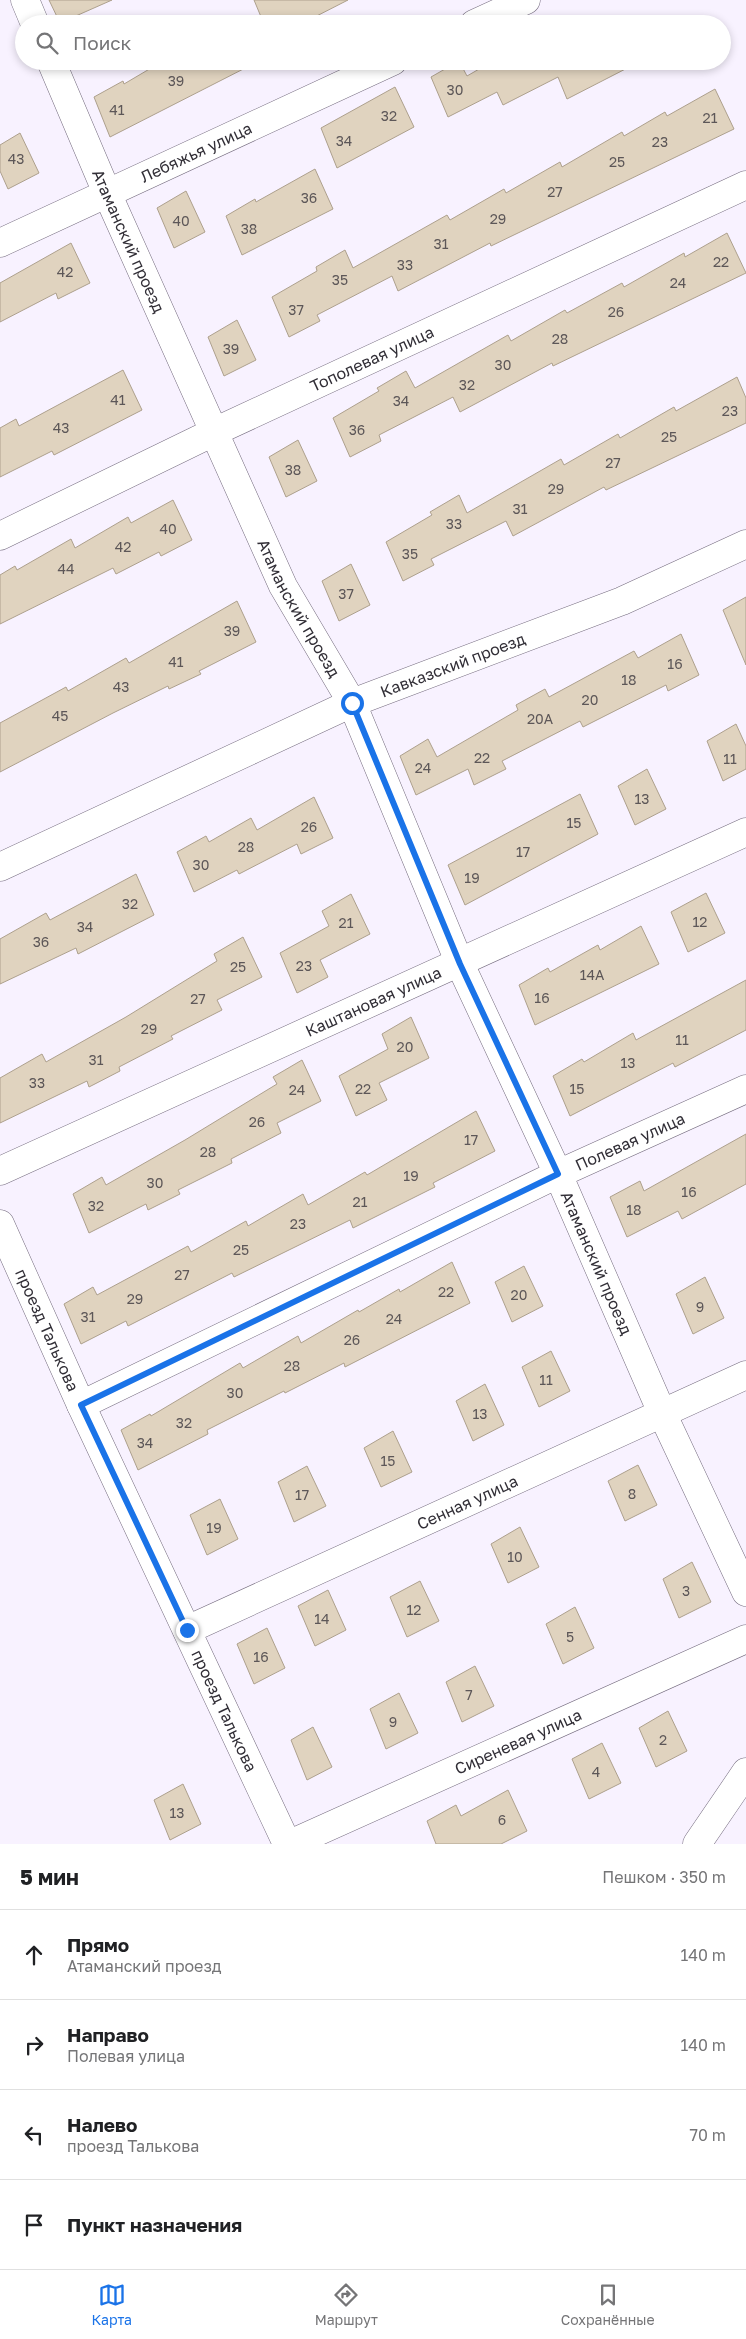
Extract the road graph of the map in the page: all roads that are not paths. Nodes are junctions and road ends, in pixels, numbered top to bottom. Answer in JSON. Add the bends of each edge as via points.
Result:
{"nodes":[{"id":1,"x":25,"y":0,"type":"edge"},
{"id":2,"x":526,"y":0,"type":"edge"},
{"id":3,"x":31,"y":15,"type":"edge"},
{"id":4,"x":494,"y":15,"type":"edge"},
{"id":5,"x":55,"y":70,"type":"edge"},
{"id":6,"x":374,"y":70,"type":"edge"},
{"id":7,"x":746,"y":185,"type":"edge"},
{"id":8,"x":107,"y":193,"type":"junction"},
{"id":9,"x":0,"y":243,"type":"edge"},
{"id":10,"x":216,"y":431,"type":"junction"},
{"id":11,"x":0,"y":536,"type":"edge"},
{"id":12,"x":746,"y":544,"type":"edge"},
{"id":13,"x":352,"y":703,"type":"junction"},
{"id":14,"x":746,"y":832,"type":"edge"},
{"id":15,"x":0,"y":867,"type":"edge"},
{"id":16,"x":460,"y":964,"type":"junction"},
{"id":17,"x":746,"y":1089,"type":"edge"},
{"id":18,"x":0,"y":1171,"type":"edge"},
{"id":19,"x":558,"y":1174,"type":"junction"},
{"id":20,"x":0,"y":1224,"type":"edge"},
{"id":21,"x":746,"y":1375,"type":"edge"},
{"id":22,"x":81,"y":1405,"type":"junction"},
{"id":23,"x":662,"y":1413,"type":"junction"},
{"id":24,"x":746,"y":1592,"type":"edge"},
{"id":25,"x":187,"y":1630,"type":"junction"},
{"id":26,"x":746,"y":1639,"type":"edge"},
{"id":27,"x":746,"y":1772,"type":"edge"},
{"id":28,"x":289,"y":1844,"type":"edge"},
{"id":29,"x":697,"y":1844,"type":"edge"}],
"edges":[{"from":1,"to":3,"type":"street"},
{"from":2,"to":4,"type":"street"},
{"from":5,"to":8,"type":"street","name":"Атаманский проезд"},
{"from":6,"to":8,"type":"street","name":"Лебяжья улица"},
{"from":7,"to":10,"type":"street","name":"Тополевая улица"},
{"from":8,"to":9,"type":"street","name":"Лебяжья улица"},
{"from":8,"to":10,"type":"street","name":"Атаманский проезд"},
{"from":10,"to":11,"type":"street","name":"Тополевая улица"},
{"from":10,"to":13,"type":"street","name":"Атаманский проезд","via":[[283,586]]},
{"from":12,"to":13,"type":"street","name":"Кавказский проезд","via":[[622,601]]},
{"from":13,"to":15,"type":"street","name":"Кавказский проезд"},
{"from":13,"to":16,"type":"street","name":"Атаманский проезд"},
{"from":14,"to":16,"type":"street","name":"Каштановая улица"},
{"from":16,"to":18,"type":"street","name":"Каштановая улица"},
{"from":16,"to":19,"type":"street","name":"Атаманский проезд"},
{"from":17,"to":19,"type":"street","name":"Полевая улица"},
{"from":19,"to":22,"type":"street","name":"Полевая улица"},
{"from":19,"to":23,"type":"street","name":"Атаманский проезд"},
{"from":20,"to":22,"type":"street","name":"проезд Талькова"},
{"from":21,"to":23,"type":"street","name":"Сенная улица"},
{"from":22,"to":25,"type":"street","name":"проезд Талькова"},
{"from":23,"to":24,"type":"street","name":"Атаманский проезд"},
{"from":23,"to":25,"type":"street","name":"Сенная улица"},
{"from":25,"to":28,"type":"street","name":"проезд Талькова"},
{"from":26,"to":28,"type":"street","name":"Сиреневая улица"},
{"from":27,"to":29,"type":"street"}]}
